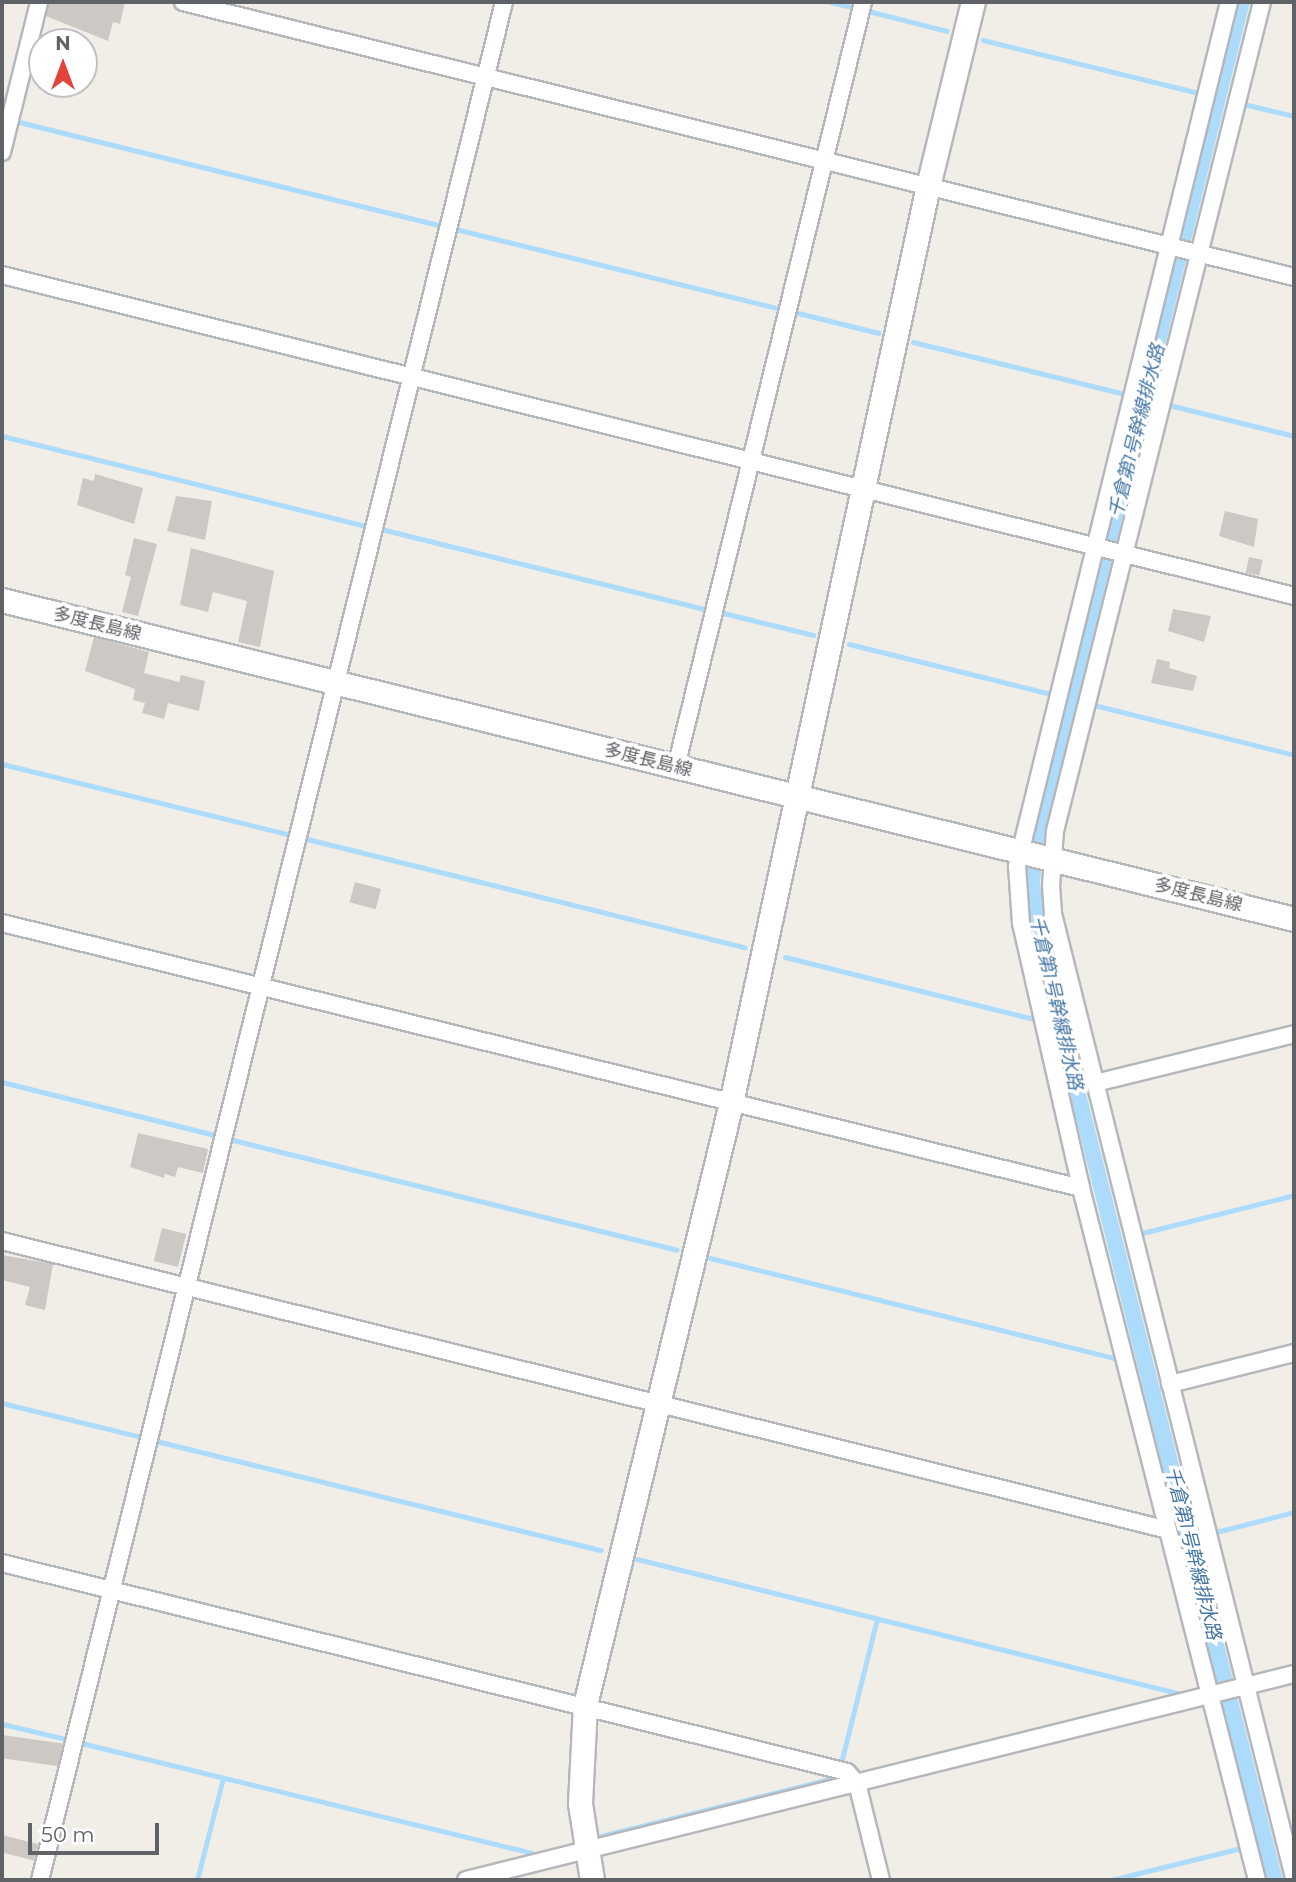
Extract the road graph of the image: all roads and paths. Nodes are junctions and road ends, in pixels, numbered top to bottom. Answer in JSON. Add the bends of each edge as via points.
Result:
{"nodes":[{"id":1,"x":38,"y":2,"type":"edge"},
{"id":2,"x":183,"y":2,"type":"edge"},
{"id":3,"x":504,"y":2,"type":"edge"},
{"id":4,"x":863,"y":2,"type":"edge"},
{"id":5,"x":973,"y":2,"type":"edge"},
{"id":6,"x":1229,"y":2,"type":"edge"},
{"id":7,"x":1262,"y":2,"type":"edge"},
{"id":8,"x":485,"y":76,"type":"junction"},
{"id":9,"x":2,"y":152,"type":"edge"},
{"id":10,"x":824,"y":161,"type":"junction"},
{"id":11,"x":928,"y":186,"type":"junction"},
{"id":12,"x":1170,"y":246,"type":"junction"},
{"id":13,"x":1196,"y":253,"type":"junction"},
{"id":14,"x":2,"y":275,"type":"edge"},
{"id":15,"x":1294,"y":277,"type":"edge"},
{"id":16,"x":410,"y":377,"type":"junction"},
{"id":17,"x":751,"y":462,"type":"junction"},
{"id":18,"x":863,"y":490,"type":"junction"},
{"id":19,"x":1096,"y":548,"type":"junction"},
{"id":20,"x":1121,"y":554,"type":"junction"},
{"id":21,"x":1294,"y":596,"type":"edge"},
{"id":22,"x":2,"y":600,"type":"edge"},
{"id":23,"x":335,"y":683,"type":"junction"},
{"id":24,"x":676,"y":767,"type":"junction"},
{"id":25,"x":795,"y":796,"type":"junction"},
{"id":26,"x":1021,"y":852,"type":"junction"},
{"id":27,"x":1050,"y":859,"type":"junction"},
{"id":28,"x":1294,"y":919,"type":"edge"},
{"id":29,"x":2,"y":923,"type":"edge"},
{"id":30,"x":261,"y":987,"type":"junction"},
{"id":31,"x":1294,"y":1034,"type":"edge"},
{"id":32,"x":1095,"y":1083,"type":"junction"},
{"id":33,"x":730,"y":1102,"type":"junction"},
{"id":34,"x":1081,"y":1188,"type":"junction"},
{"id":35,"x":2,"y":1241,"type":"edge"},
{"id":36,"x":184,"y":1287,"type":"junction"},
{"id":37,"x":1294,"y":1353,"type":"edge"},
{"id":38,"x":1170,"y":1384,"type":"junction"},
{"id":39,"x":657,"y":1404,"type":"junction"},
{"id":40,"x":1168,"y":1530,"type":"junction"},
{"id":41,"x":2,"y":1563,"type":"edge"},
{"id":42,"x":110,"y":1589,"type":"junction"},
{"id":43,"x":1294,"y":1674,"type":"edge"},
{"id":44,"x":1243,"y":1687,"type":"junction"},
{"id":45,"x":1213,"y":1695,"type":"junction"},
{"id":46,"x":584,"y":1705,"type":"junction"},
{"id":47,"x":857,"y":1783,"type":"junction"},
{"id":48,"x":585,"y":1850,"type":"junction"},
{"id":49,"x":1294,"y":1878,"type":"edge"},
{"id":50,"x":40,"y":1880,"type":"edge"},
{"id":51,"x":466,"y":1880,"type":"edge"},
{"id":52,"x":593,"y":1880,"type":"edge"},
{"id":53,"x":881,"y":1880,"type":"edge"},
{"id":54,"x":1257,"y":1880,"type":"edge"}],
"edges":[{"from":1,"to":9,"type":"street"},
{"from":2,"to":8,"type":"street"},
{"from":3,"to":8,"type":"street"},
{"from":4,"to":10,"type":"street"},
{"from":5,"to":11,"type":"street"},
{"from":6,"to":12,"type":"street"},
{"from":7,"to":13,"type":"street"},
{"from":8,"to":10,"type":"street"},
{"from":8,"to":16,"type":"street"},
{"from":10,"to":11,"type":"street"},
{"from":10,"to":17,"type":"street"},
{"from":11,"to":12,"type":"street"},
{"from":11,"to":18,"type":"street"},
{"from":12,"to":13,"type":"street"},
{"from":12,"to":19,"type":"street"},
{"from":13,"to":15,"type":"street"},
{"from":13,"to":20,"type":"street"},
{"from":14,"to":16,"type":"street"},
{"from":16,"to":17,"type":"street"},
{"from":16,"to":23,"type":"street"},
{"from":17,"to":18,"type":"street"},
{"from":17,"to":24,"type":"street"},
{"from":18,"to":19,"type":"street"},
{"from":18,"to":25,"type":"street"},
{"from":19,"to":20,"type":"street"},
{"from":19,"to":26,"type":"street"},
{"from":20,"to":21,"type":"street"},
{"from":20,"to":27,"type":"street"},
{"from":22,"to":23,"type":"street","name":"多度長島線"},
{"from":23,"to":24,"type":"street","name":"多度長島線"},
{"from":23,"to":30,"type":"street"},
{"from":24,"to":25,"type":"street","name":"多度長島線"},
{"from":25,"to":26,"type":"street","name":"多度長島線"},
{"from":25,"to":33,"type":"street"},
{"from":26,"to":27,"type":"street","name":"多度長島線"},
{"from":26,"to":34,"type":"street","via":[[1021,923]]},
{"from":27,"to":28,"type":"street","name":"多度長島線"},
{"from":27,"to":32,"type":"street","via":[[1054,914]]},
{"from":29,"to":30,"type":"street"},
{"from":30,"to":33,"type":"street"},
{"from":30,"to":36,"type":"street"},
{"from":31,"to":32,"type":"street"},
{"from":32,"to":38,"type":"street"},
{"from":33,"to":34,"type":"street"},
{"from":33,"to":39,"type":"street"},
{"from":34,"to":40,"type":"street"},
{"from":35,"to":36,"type":"street"},
{"from":36,"to":39,"type":"street"},
{"from":36,"to":42,"type":"street"},
{"from":37,"to":38,"type":"street"},
{"from":38,"to":44,"type":"street"},
{"from":39,"to":40,"type":"street"},
{"from":39,"to":46,"type":"street"},
{"from":40,"to":45,"type":"street"},
{"from":41,"to":42,"type":"street"},
{"from":42,"to":46,"type":"street"},
{"from":42,"to":50,"type":"street"},
{"from":43,"to":44,"type":"street"},
{"from":44,"to":45,"type":"street"},
{"from":44,"to":49,"type":"street"},
{"from":45,"to":47,"type":"street"},
{"from":45,"to":54,"type":"street"},
{"from":46,"to":47,"type":"street","via":[[847,1772]]},
{"from":46,"to":48,"type":"street","via":[[579,1756]]},
{"from":47,"to":48,"type":"street"},
{"from":47,"to":53,"type":"street"},
{"from":48,"to":51,"type":"street"},
{"from":48,"to":52,"type":"street"}]}
